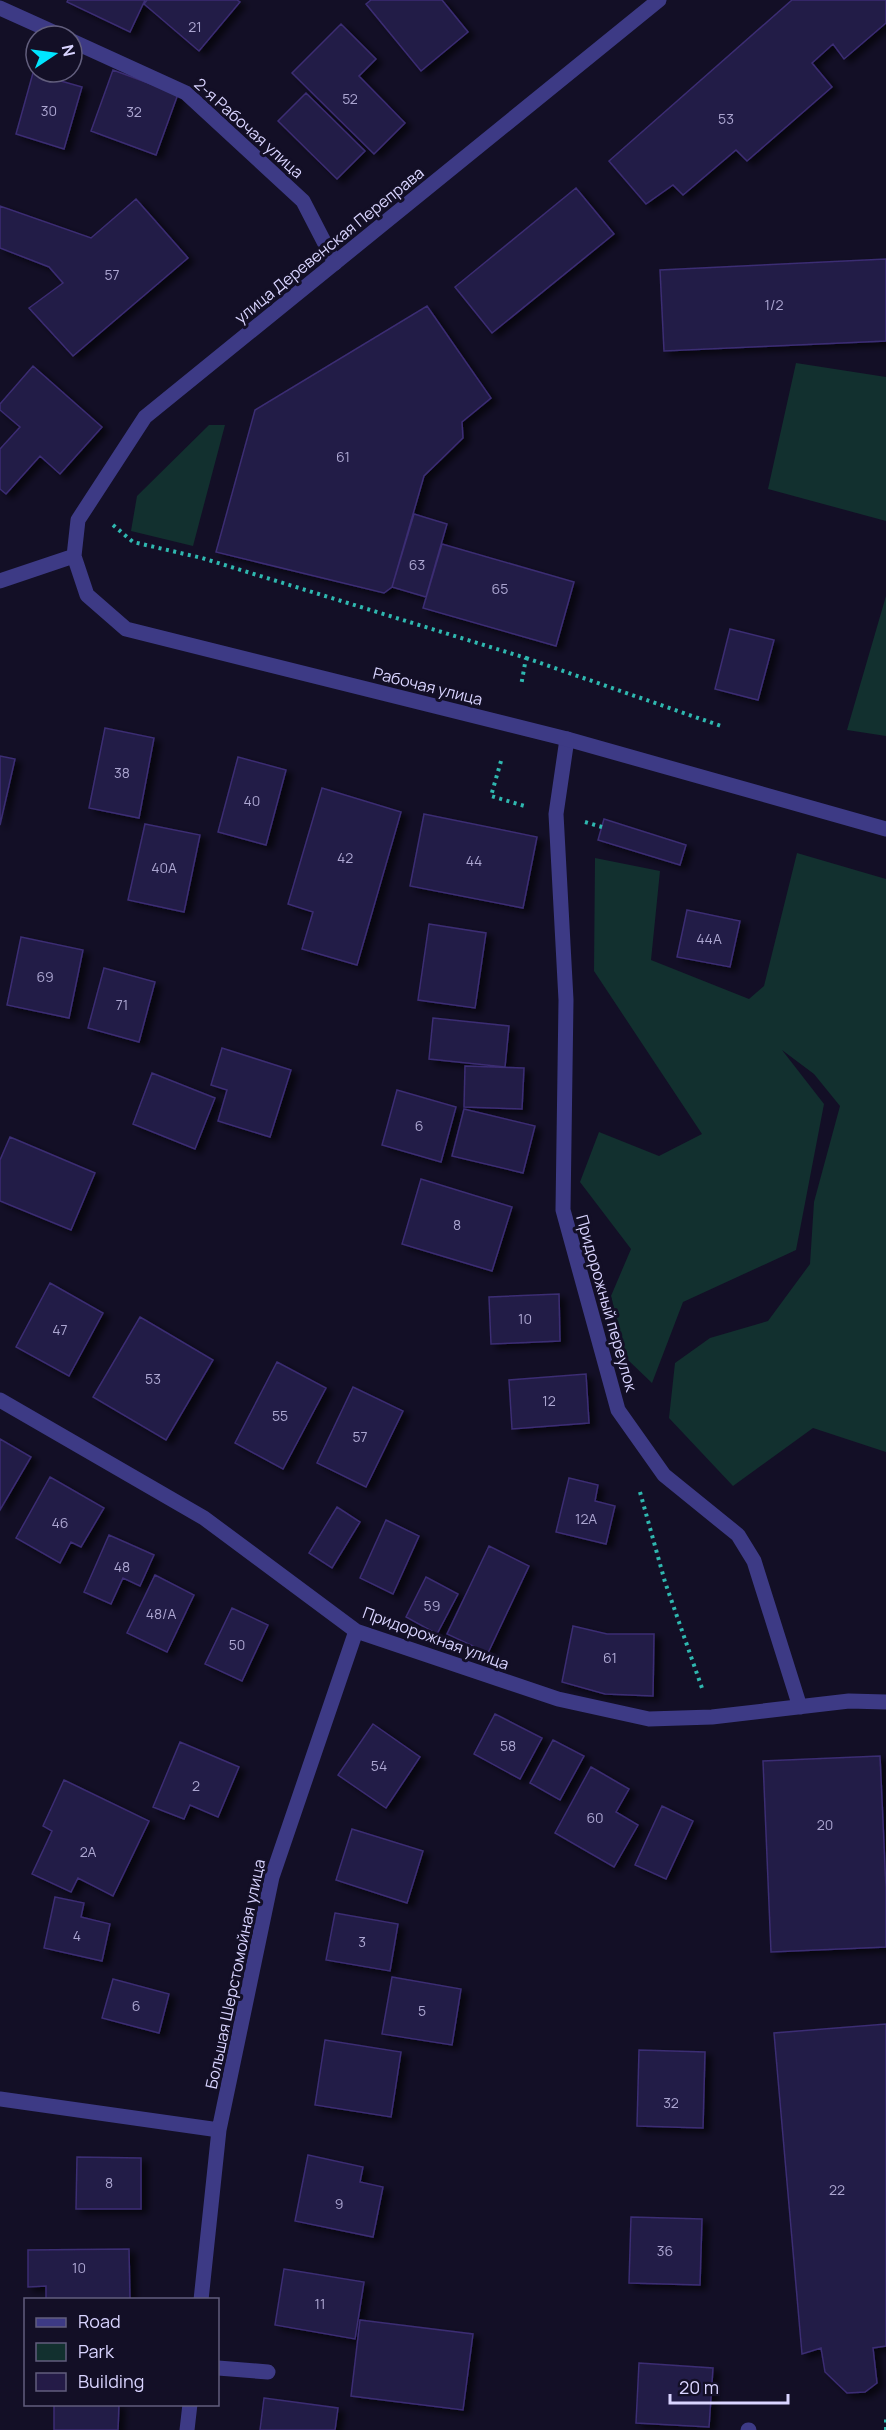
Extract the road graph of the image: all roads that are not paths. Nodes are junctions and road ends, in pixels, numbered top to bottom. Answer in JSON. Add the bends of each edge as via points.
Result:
{"nodes":[{"id":1,"x":659,"y":0,"type":"edge"},
{"id":2,"x":0,"y":8,"type":"edge"},
{"id":3,"x":35,"y":24,"type":"edge"},
{"id":4,"x":84,"y":46,"type":"edge"},
{"id":5,"x":335,"y":263,"type":"junction"},
{"id":6,"x":74,"y":556,"type":"junction"},
{"id":7,"x":0,"y":581,"type":"edge"},
{"id":8,"x":567,"y":740,"type":"junction"},
{"id":9,"x":886,"y":829,"type":"edge"},
{"id":10,"x":0,"y":1400,"type":"edge"},
{"id":11,"x":356,"y":1631,"type":"junction"},
{"id":12,"x":886,"y":1702,"type":"edge"},
{"id":13,"x":800,"y":1707,"type":"junction"},
{"id":14,"x":0,"y":2099,"type":"edge"},
{"id":15,"x":219,"y":2130,"type":"junction"},
{"id":16,"x":201,"y":2298,"type":"edge"},
{"id":17,"x":219,"y":2367,"type":"edge"},
{"id":18,"x":268,"y":2372,"type":"dead end"},
{"id":19,"x":190,"y":2406,"type":"edge"},
{"id":20,"x":187,"y":2430,"type":"edge"}],
"edges":[{"from":1,"to":5,"type":"street","name":"улица Деревенская Переправа"},
{"from":2,"to":3,"type":"street"},
{"from":4,"to":5,"type":"street","name":"2-я Рабочая улица","via":[[186,93],[303,201]]},
{"from":5,"to":6,"type":"street","name":"улица Деревенская Переправа","via":[[145,417],[78,520]]},
{"from":6,"to":7,"type":"street"},
{"from":6,"to":8,"type":"street","name":"Рабочая улица","via":[[87,595],[126,629]]},
{"from":8,"to":9,"type":"street","name":"Рабочая улица"},
{"from":8,"to":13,"type":"street","name":"Придорожный переулок","via":[[556,814],[566,1000],[562,1210],[618,1410],[664,1475],[738,1535],[754,1562]]},
{"from":10,"to":11,"type":"street","name":"Придорожная улица","via":[[204,1518]]},
{"from":11,"to":13,"type":"street","name":"Придорожная улица","via":[[558,1700],[649,1719]]},
{"from":11,"to":15,"type":"street","name":"Большая Шерстомойная улица","via":[[272,1877]]},
{"from":12,"to":13,"type":"street","name":"Придорожная улица","via":[[849,1701]]},
{"from":14,"to":15,"type":"street"},
{"from":15,"to":16,"type":"street","name":"Большая Шерстомойная улица"},
{"from":17,"to":18,"type":"street"},
{"from":19,"to":20,"type":"street"}]}
